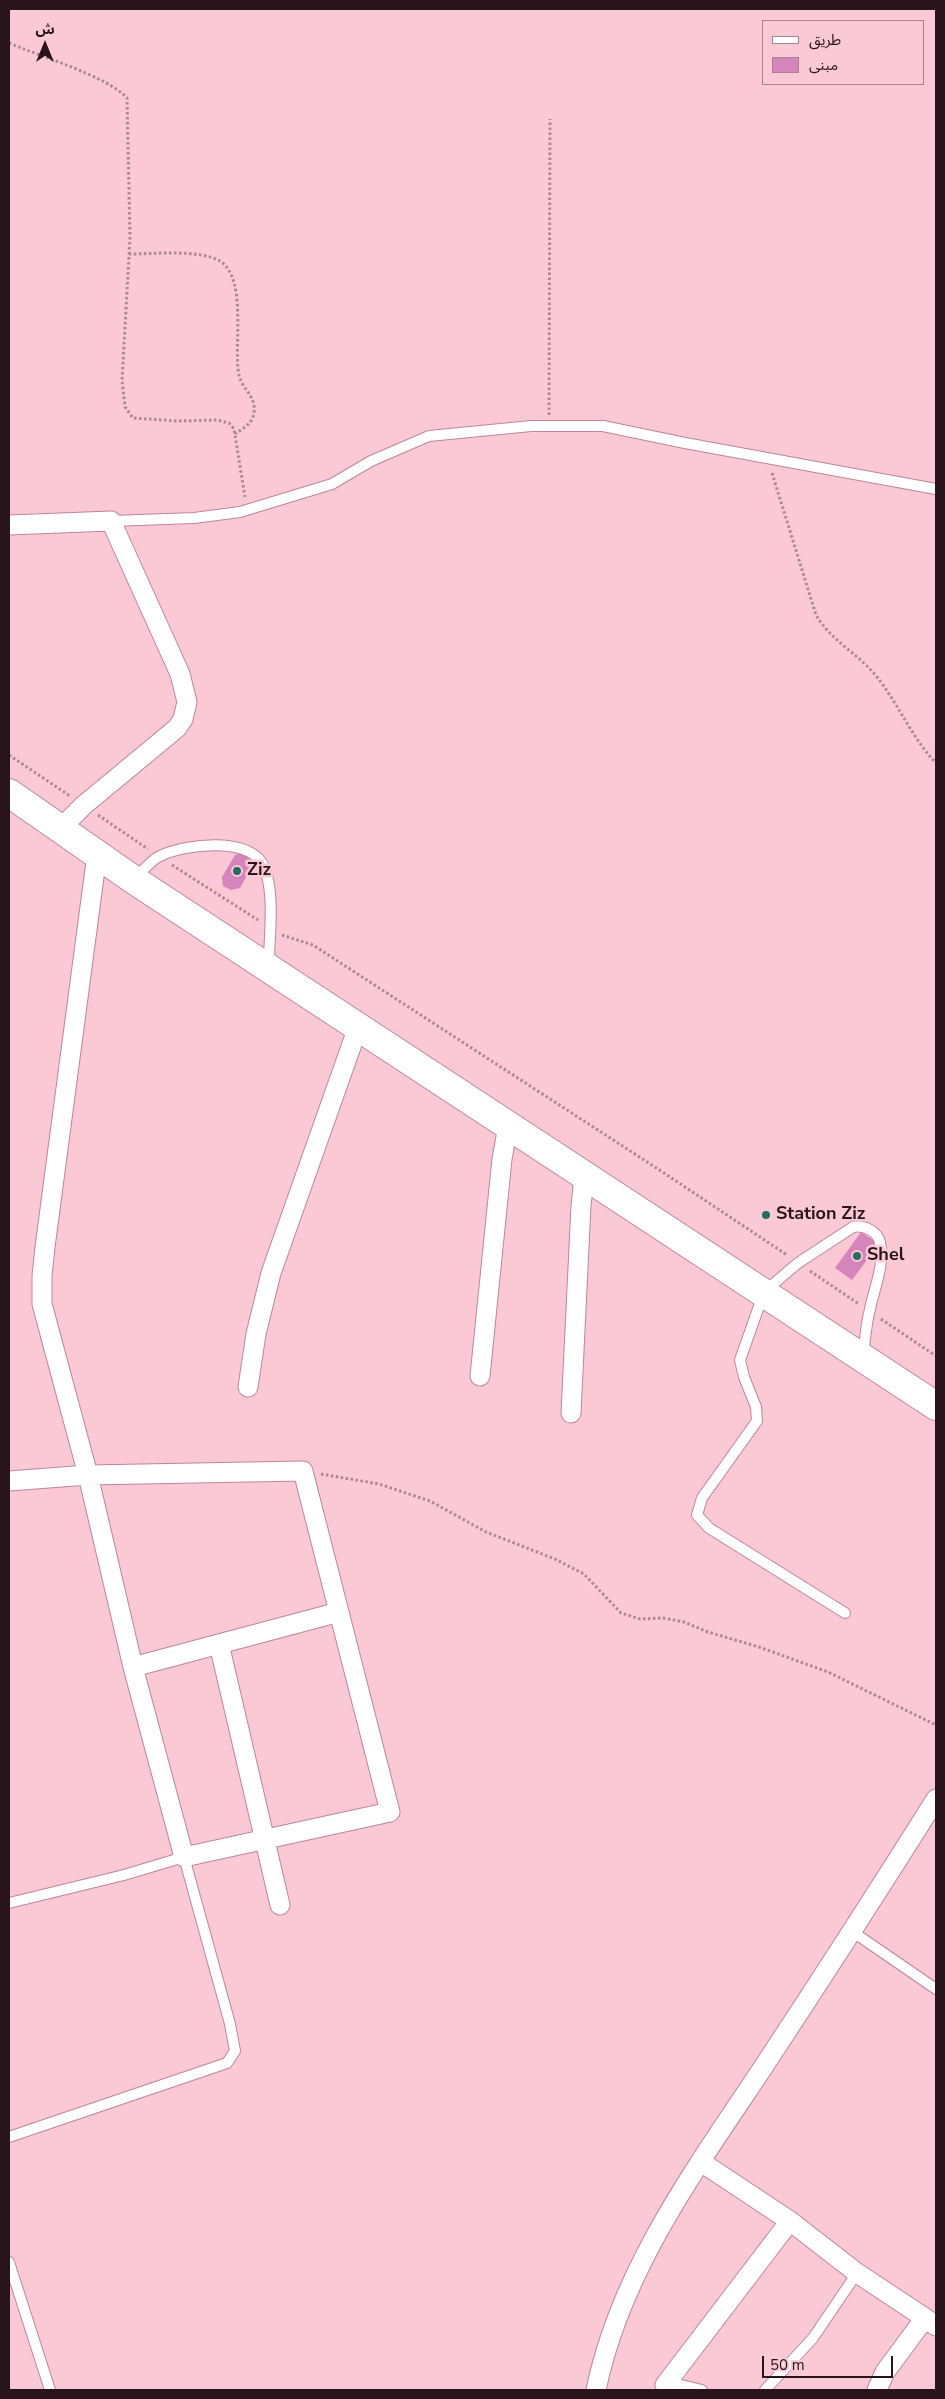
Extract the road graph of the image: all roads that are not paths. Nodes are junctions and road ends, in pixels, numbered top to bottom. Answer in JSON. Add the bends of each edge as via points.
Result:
{"nodes":[{"id":1,"x":936,"y":489,"type":"edge"},
{"id":2,"x":111,"y":521,"type":"junction"},
{"id":3,"x":9,"y":526,"type":"edge"},
{"id":4,"x":9,"y":793,"type":"edge"},
{"id":5,"x":59,"y":830,"type":"junction"},
{"id":6,"x":96,"y":854,"type":"junction"},
{"id":7,"x":134,"y":880,"type":"junction"},
{"id":8,"x":270,"y":968,"type":"junction"},
{"id":9,"x":358,"y":1027,"type":"junction"},
{"id":10,"x":508,"y":1126,"type":"junction"},
{"id":11,"x":584,"y":1177,"type":"junction"},
{"id":12,"x":764,"y":1292,"type":"junction"},
{"id":13,"x":862,"y":1357,"type":"junction"},
{"id":14,"x":480,"y":1376,"type":"dead end"},
{"id":15,"x":248,"y":1387,"type":"dead end"},
{"id":16,"x":936,"y":1406,"type":"edge"},
{"id":17,"x":571,"y":1413,"type":"dead end"},
{"id":18,"x":88,"y":1475,"type":"junction"},
{"id":19,"x":9,"y":1481,"type":"edge"},
{"id":20,"x":339,"y":1612,"type":"junction"},
{"id":21,"x":845,"y":1613,"type":"dead end"},
{"id":22,"x":219,"y":1644,"type":"junction"},
{"id":23,"x":133,"y":1668,"type":"junction"},
{"id":24,"x":936,"y":1798,"type":"edge"},
{"id":25,"x":265,"y":1838,"type":"junction"},
{"id":26,"x":184,"y":1857,"type":"junction"},
{"id":27,"x":9,"y":1903,"type":"edge"},
{"id":28,"x":280,"y":1905,"type":"dead end"},
{"id":29,"x":853,"y":1932,"type":"junction"},
{"id":30,"x":936,"y":1989,"type":"edge"},
{"id":31,"x":9,"y":2137,"type":"edge"},
{"id":32,"x":701,"y":2162,"type":"junction"},
{"id":33,"x":790,"y":2221,"type":"junction"},
{"id":34,"x":9,"y":2262,"type":"edge"},
{"id":35,"x":857,"y":2273,"type":"junction"},
{"id":36,"x":931,"y":2322,"type":"edge"},
{"id":37,"x":661,"y":2388,"type":"edge"},
{"id":38,"x":50,"y":2390,"type":"edge"},
{"id":39,"x":596,"y":2390,"type":"edge"},
{"id":40,"x":702,"y":2390,"type":"edge"},
{"id":41,"x":765,"y":2390,"type":"edge"},
{"id":42,"x":877,"y":2390,"type":"edge"}],
"edges":[{"from":1,"to":2,"type":"lane","via":[[603,426],[549,425],[429,436],[371,461],[332,484],[247,510],[194,518]]},
{"from":2,"to":3,"type":"street"},
{"from":2,"to":5,"type":"street","via":[[180,674],[186,691],[186,710],[177,728],[84,805]]},
{"from":4,"to":5,"type":"main road"},
{"from":5,"to":6,"type":"main road"},
{"from":6,"to":7,"type":"main road"},
{"from":6,"to":18,"type":"street","via":[[42,1276],[42,1304],[49,1335]]},
{"from":7,"to":8,"type":"main road"},
{"from":7,"to":8,"type":"lane","via":[[159,856],[197,847],[239,848],[256,856],[262,863],[268,883]]},
{"from":8,"to":9,"type":"main road"},
{"from":9,"to":10,"type":"main road"},
{"from":9,"to":15,"type":"street","via":[[271,1273],[256,1334]]},
{"from":10,"to":11,"type":"main road"},
{"from":10,"to":14,"type":"street"},
{"from":11,"to":12,"type":"main road"},
{"from":11,"to":17,"type":"street"},
{"from":12,"to":13,"type":"main road"},
{"from":12,"to":13,"type":"lane","via":[[798,1263],[853,1227],[868,1228],[881,1248]]},
{"from":12,"to":21,"type":"lane","via":[[740,1360],[756,1407],[757,1421],[702,1498],[697,1515],[709,1528]]},
{"from":13,"to":16,"type":"main road"},
{"from":18,"to":19,"type":"street"},
{"from":18,"to":20,"type":"street","via":[[304,1472]]},
{"from":18,"to":23,"type":"street"},
{"from":20,"to":22,"type":"street"},
{"from":20,"to":25,"type":"street","via":[[390,1812]]},
{"from":22,"to":23,"type":"street"},
{"from":22,"to":25,"type":"street"},
{"from":23,"to":26,"type":"street"},
{"from":24,"to":29,"type":"street"},
{"from":25,"to":26,"type":"street"},
{"from":25,"to":28,"type":"street"},
{"from":26,"to":27,"type":"lane"},
{"from":26,"to":31,"type":"lane","via":[[235,2051],[227,2063]]},
{"from":29,"to":30,"type":"lane"},
{"from":29,"to":32,"type":"street"},
{"from":32,"to":33,"type":"street"},
{"from":32,"to":39,"type":"street","via":[[646,2253],[627,2294]]},
{"from":33,"to":35,"type":"street"},
{"from":33,"to":37,"type":"street"},
{"from":34,"to":38,"type":"lane"},
{"from":35,"to":36,"type":"street"},
{"from":35,"to":41,"type":"lane","via":[[813,2338]]},
{"from":36,"to":42,"type":"street","via":[[885,2372]]},
{"from":37,"to":40,"type":"lane","via":[[677,2384]]}]}
